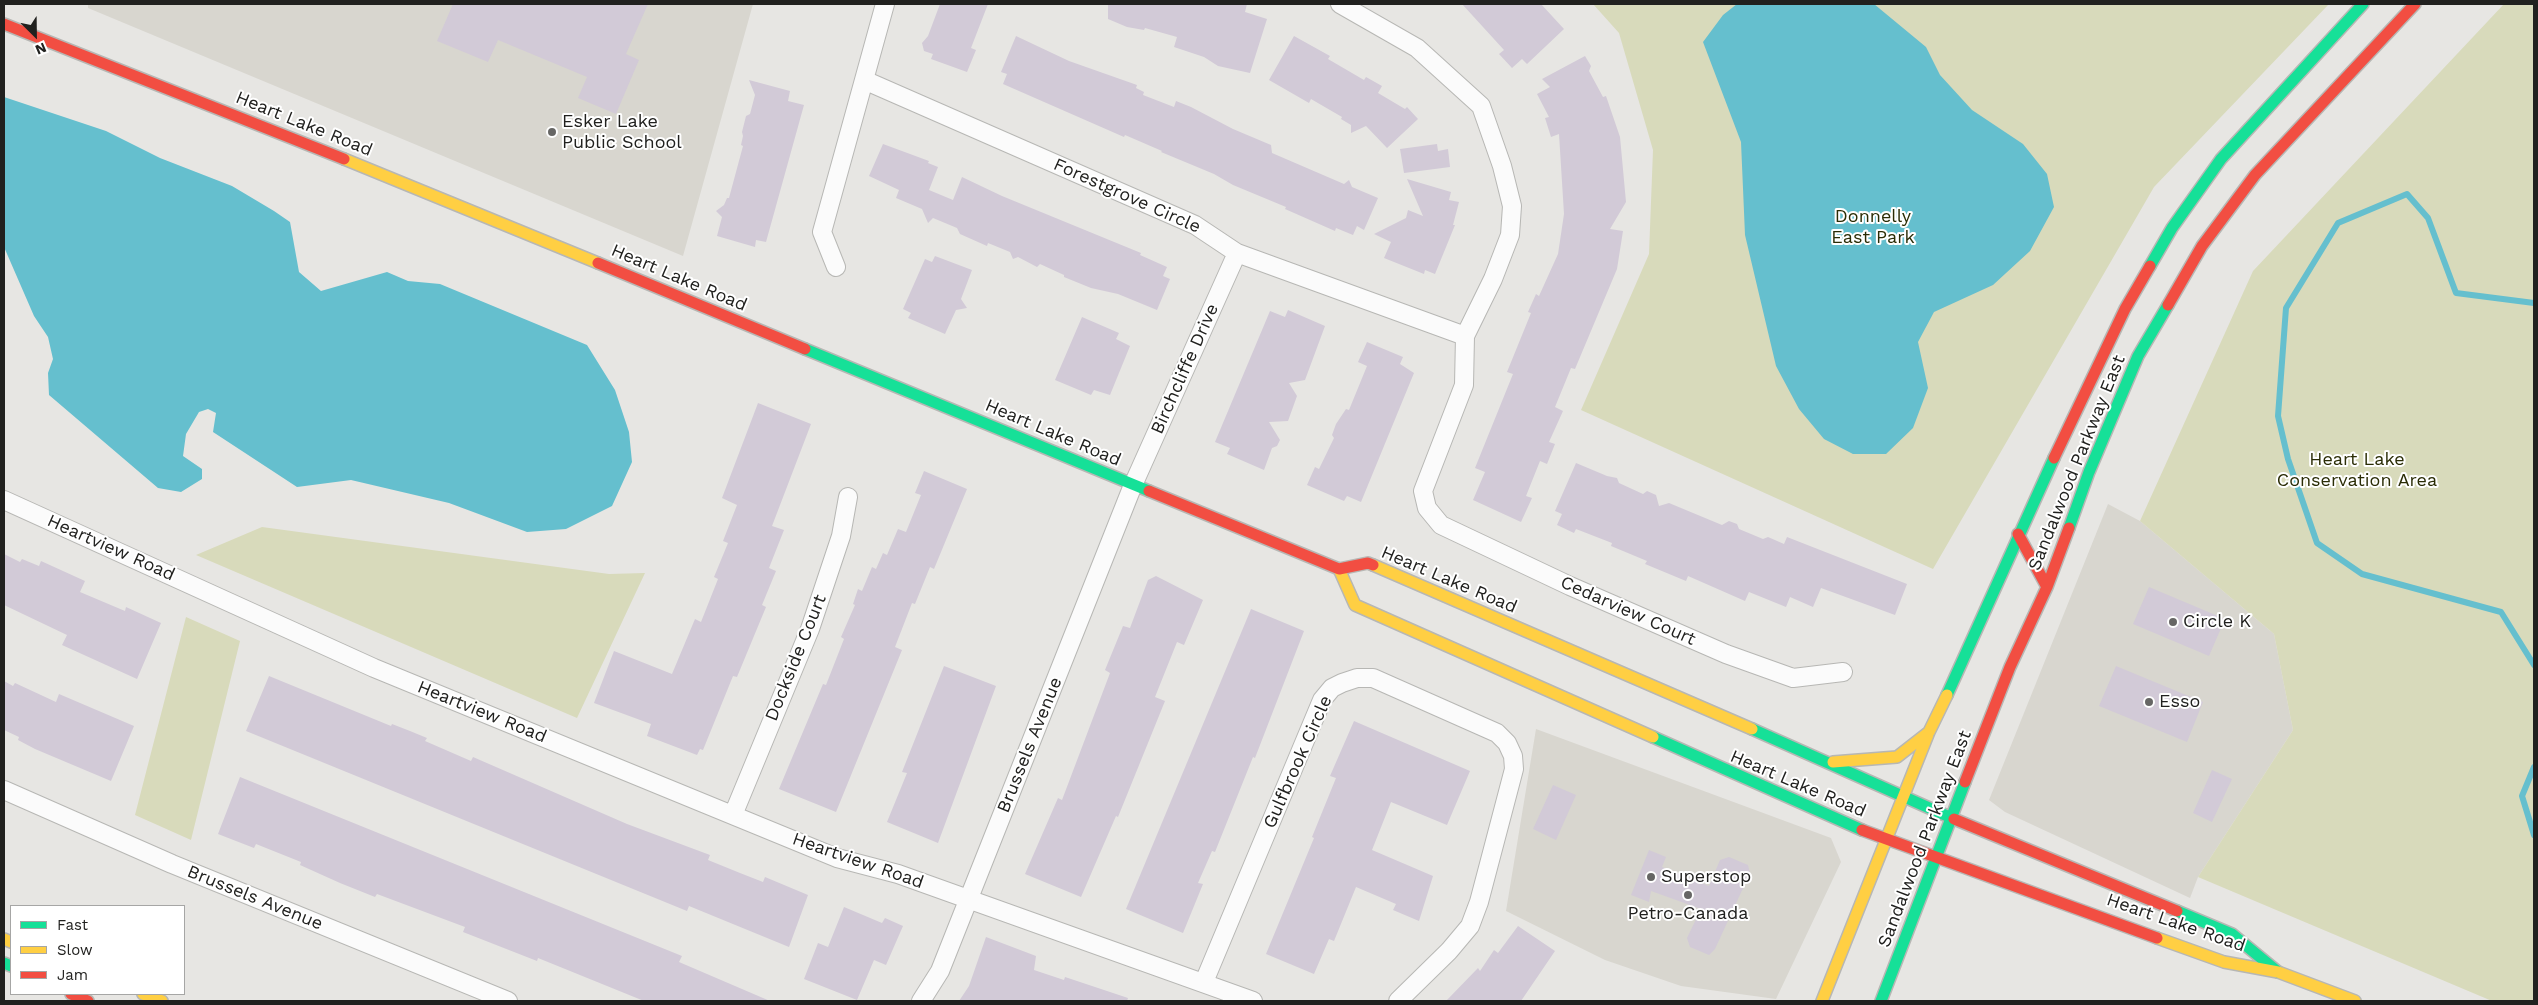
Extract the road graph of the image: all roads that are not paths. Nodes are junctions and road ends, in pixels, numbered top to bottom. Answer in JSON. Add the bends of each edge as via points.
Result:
{"nodes":[{"id":1,"x":885,"y":4,"type":"edge"},
{"id":2,"x":1340,"y":4,"type":"edge"},
{"id":3,"x":2363,"y":4,"type":"edge"},
{"id":4,"x":2415,"y":4,"type":"edge"},
{"id":5,"x":4,"y":24,"type":"edge"},
{"id":6,"x":864,"y":80,"type":"junction"},
{"id":7,"x":1237,"y":252,"type":"junction"},
{"id":8,"x":836,"y":267,"type":"dead end"},
{"id":9,"x":1464,"y":336,"type":"junction"},
{"id":10,"x":1133,"y":485,"type":"junction"},
{"id":11,"x":848,"y":497,"type":"dead end"},
{"id":12,"x":4,"y":500,"type":"edge"},
{"id":13,"x":2018,"y":534,"type":"junction"},
{"id":14,"x":1339,"y":569,"type":"junction"},
{"id":15,"x":2047,"y":587,"type":"junction"},
{"id":16,"x":1843,"y":672,"type":"dead end"},
{"id":17,"x":1929,"y":732,"type":"junction"},
{"id":18,"x":1830,"y":762,"type":"junction"},
{"id":19,"x":4,"y":790,"type":"edge"},
{"id":20,"x":1903,"y":798,"type":"junction"},
{"id":21,"x":733,"y":815,"type":"junction"},
{"id":22,"x":1953,"y":818,"type":"junction"},
{"id":23,"x":1886,"y":840,"type":"junction"},
{"id":24,"x":1937,"y":857,"type":"junction"},
{"id":25,"x":969,"y":900,"type":"junction"},
{"id":26,"x":2278,"y":972,"type":"junction"},
{"id":27,"x":1204,"y":982,"type":"junction"},
{"id":28,"x":73,"y":995,"type":"edge"},
{"id":29,"x":146,"y":995,"type":"edge"},
{"id":30,"x":88,"y":1001,"type":"edge"},
{"id":31,"x":162,"y":1001,"type":"edge"},
{"id":32,"x":508,"y":1001,"type":"edge"},
{"id":33,"x":921,"y":1001,"type":"edge"},
{"id":34,"x":1253,"y":1001,"type":"edge"},
{"id":35,"x":1398,"y":1001,"type":"edge"},
{"id":36,"x":1822,"y":1001,"type":"edge"},
{"id":37,"x":1881,"y":1001,"type":"edge"},
{"id":38,"x":2355,"y":1001,"type":"edge"}],
"edges":[{"from":1,"to":6,"type":"street"},
{"from":2,"to":9,"type":"street","via":[[1416,48],[1480,106],[1489,126],[1512,206],[1510,235],[1493,279]]},
{"from":3,"to":13,"type":"main road","name":"Sandalwood Parkway East","via":[[2221,159],[2172,228],[2126,309]]},
{"from":4,"to":15,"type":"main road","name":"Sandalwood Parkway East","via":[[2255,175],[2202,246],[2138,356],[2089,472]]},
{"from":5,"to":10,"type":"main road","name":"Heart Lake Road","via":[[377,172]]},
{"from":6,"to":7,"type":"street","name":"Forestgrove Circle","via":[[1195,225]]},
{"from":6,"to":8,"type":"street","via":[[822,232]]},
{"from":7,"to":9,"type":"street","name":"Forestgrove Circle"},
{"from":7,"to":10,"type":"street","name":"Birchcliffe Drive"},
{"from":9,"to":16,"type":"street","name":"Cedarview Court","via":[[1464,385],[1423,491],[1427,508],[1440,525],[1726,654],[1793,678]]},
{"from":10,"to":14,"type":"main road","name":"Heart Lake Road"},
{"from":10,"to":25,"type":"street","name":"Brussels Avenue"},
{"from":11,"to":21,"type":"street","name":"Dockside Court","via":[[841,536],[810,629]]},
{"from":12,"to":21,"type":"street","name":"Heartview Road","via":[[374,668]]},
{"from":13,"to":15,"type":"main road"},
{"from":13,"to":17,"type":"main road","name":"Sandalwood Parkway East"},
{"from":14,"to":18,"type":"main road","name":"Heart Lake Road","via":[[1368,563]]},
{"from":14,"to":23,"type":"main road","name":"Heart Lake Road","via":[[1355,606]]},
{"from":15,"to":22,"type":"main road","name":"Sandalwood Parkway East","via":[[2010,667]]},
{"from":17,"to":18,"type":"main road","via":[[1897,757]]},
{"from":17,"to":20,"type":"main road","name":"Sandalwood Parkway East"},
{"from":18,"to":20,"type":"main road","name":"Heart Lake Road"},
{"from":19,"to":32,"type":"street","name":"Brussels Avenue","via":[[172,864]]},
{"from":20,"to":22,"type":"main road","name":"Heart Lake Road"},
{"from":20,"to":23,"type":"main road","name":"Sandalwood Parkway East"},
{"from":21,"to":25,"type":"street","name":"Heartview Road","via":[[837,858],[898,874]]},
{"from":22,"to":24,"type":"main road","name":"Sandalwood Parkway East"},
{"from":22,"to":26,"type":"main road","name":"Heart Lake Road","via":[[2232,934]]},
{"from":23,"to":24,"type":"main road","name":"Heart Lake Road"},
{"from":23,"to":36,"type":"main road","name":"Sandalwood Parkway East"},
{"from":24,"to":26,"type":"main road","name":"Heart Lake Road","via":[[2224,962]]},
{"from":24,"to":37,"type":"main road","name":"Sandalwood Parkway East"},
{"from":25,"to":27,"type":"street"},
{"from":25,"to":33,"type":"street","name":"Brussels Avenue","via":[[940,971]]},
{"from":26,"to":38,"type":"main road","name":"Heart Lake Road"},
{"from":27,"to":34,"type":"street"},
{"from":27,"to":35,"type":"street","name":"Gulfbrook Circle","via":[[1322,700],[1332,688],[1342,683],[1357,678],[1373,678],[1497,733],[1513,756],[1511,786],[1470,926]]},
{"from":28,"to":30,"type":"main road"},
{"from":29,"to":31,"type":"main road"}]}
